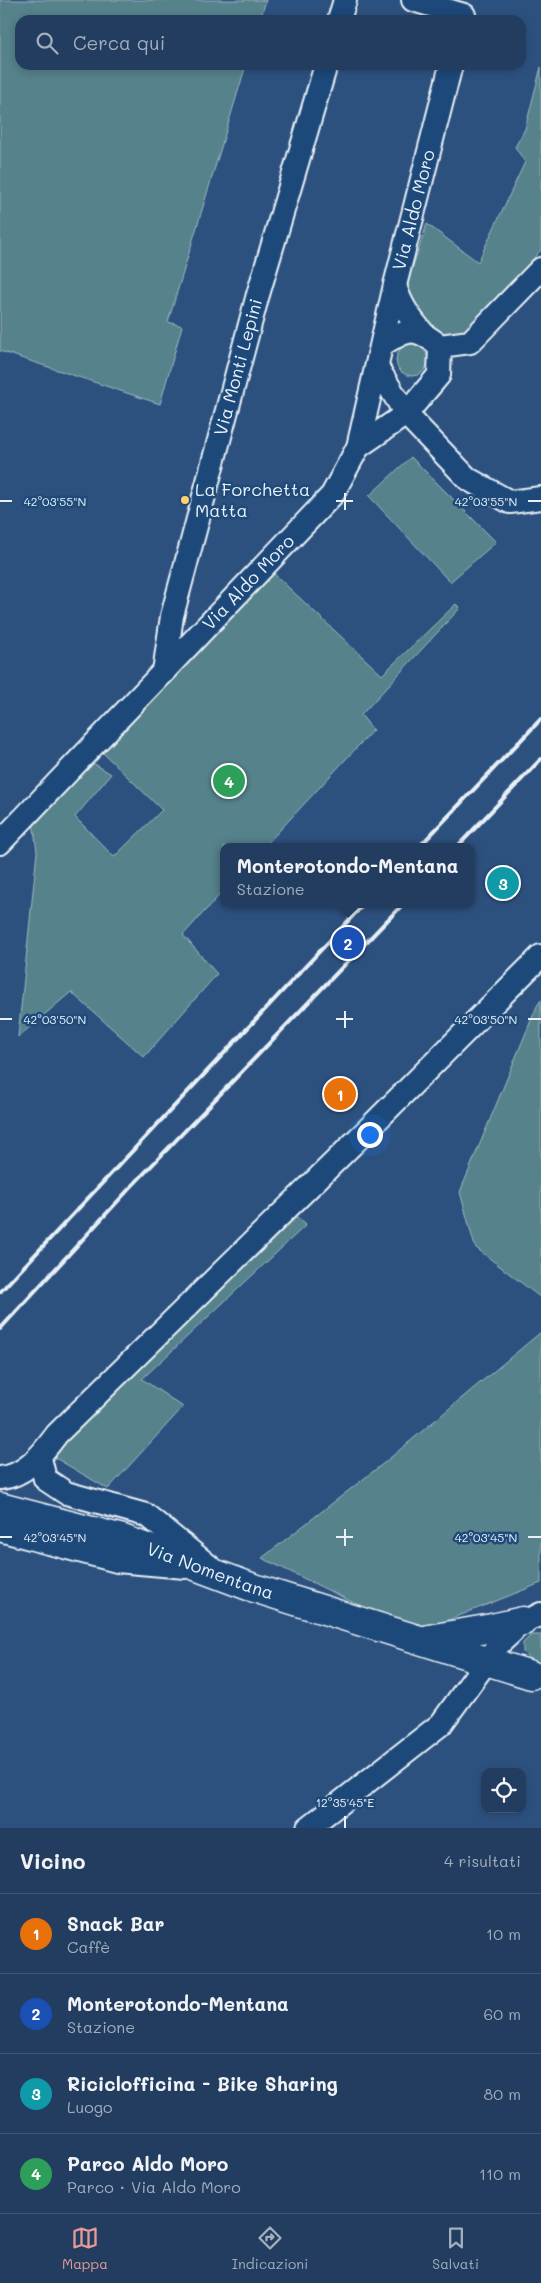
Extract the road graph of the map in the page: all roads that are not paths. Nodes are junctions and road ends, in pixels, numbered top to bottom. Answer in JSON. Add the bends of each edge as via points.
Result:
{"nodes":[{"id":1,"x":345,"y":0,"type":"edge"},
{"id":2,"x":413,"y":0,"type":"edge"},
{"id":3,"x":465,"y":12,"type":"edge"},
{"id":4,"x":340,"y":15,"type":"edge"},
{"id":5,"x":325,"y":70,"type":"edge"},
{"id":6,"x":450,"y":70,"type":"edge"},
{"id":7,"x":541,"y":269,"type":"edge"},
{"id":8,"x":395,"y":285,"type":"junction"},
{"id":9,"x":431,"y":340,"type":"junction"},
{"id":10,"x":382,"y":344,"type":"junction"},
{"id":11,"x":377,"y":367,"type":"junction"},
{"id":12,"x":406,"y":414,"type":"junction"},
{"id":13,"x":358,"y":446,"type":"junction"},
{"id":14,"x":541,"y":498,"type":"edge"},
{"id":15,"x":164,"y":672,"type":"junction"},
{"id":16,"x":0,"y":843,"type":"edge"},
{"id":17,"x":541,"y":956,"type":"edge"},
{"id":18,"x":40,"y":1458,"type":"junction"},
{"id":19,"x":0,"y":1478,"type":"edge"},
{"id":20,"x":0,"y":1507,"type":"edge"},
{"id":21,"x":0,"y":1530,"type":"edge"},
{"id":22,"x":210,"y":1572,"type":"junction"},
{"id":23,"x":530,"y":1620,"type":"edge"},
{"id":24,"x":420,"y":1640,"type":"junction"},
{"id":25,"x":489,"y":1661,"type":"junction"},
{"id":26,"x":536,"y":1677,"type":"edge"},
{"id":27,"x":308,"y":1828,"type":"edge"}],
"edges":[{"from":1,"to":4,"type":"street"},
{"from":2,"to":3,"type":"street"},
{"from":5,"to":15,"type":"street","name":"Via Monti Lepini","via":[[258,298],[174,607]]},
{"from":6,"to":8,"type":"street","name":"Via Aldo Moro"},
{"from":7,"to":9,"type":"street","via":[[470,342]]},
{"from":8,"to":9,"type":"street","via":[[410,317]]},
{"from":8,"to":10,"type":"street","name":"Via Aldo Moro"},
{"from":9,"to":10,"type":"street","via":[[404,331]]},
{"from":9,"to":12,"type":"street","via":[[439,375]]},
{"from":10,"to":11,"type":"street","name":"Via Aldo Moro"},
{"from":11,"to":12,"type":"street"},
{"from":11,"to":13,"type":"street","name":"Via Aldo Moro"},
{"from":12,"to":13,"type":"street"},
{"from":12,"to":14,"type":"street","via":[[468,479],[510,502]]},
{"from":13,"to":15,"type":"street","name":"Via Aldo Moro","via":[[332,495]]},
{"from":15,"to":16,"type":"street","name":"Via Aldo Moro"},
{"from":17,"to":18,"type":"street","via":[[56,1434]]},
{"from":18,"to":19,"type":"street","via":[[14,1477]]},
{"from":18,"to":22,"type":"street","via":[[45,1479],[66,1493],[146,1516]]},
{"from":20,"to":22,"type":"main road","name":"Via Nomentana","via":[[116,1537]]},
{"from":21,"to":22,"type":"street","via":[[117,1561]]},
{"from":22,"to":24,"type":"main road","name":"Via Nomentana"},
{"from":23,"to":24,"type":"main road","name":"Via Nomentana"},
{"from":23,"to":25,"type":"street","via":[[499,1644]]},
{"from":23,"to":26,"type":"main road","via":[[508,1646],[510,1659]]},
{"from":24,"to":25,"type":"main road","name":"Via Nomentana"},
{"from":25,"to":26,"type":"main road","name":"Via Nomentana"},
{"from":25,"to":27,"type":"street","via":[[441,1724]]}]}
